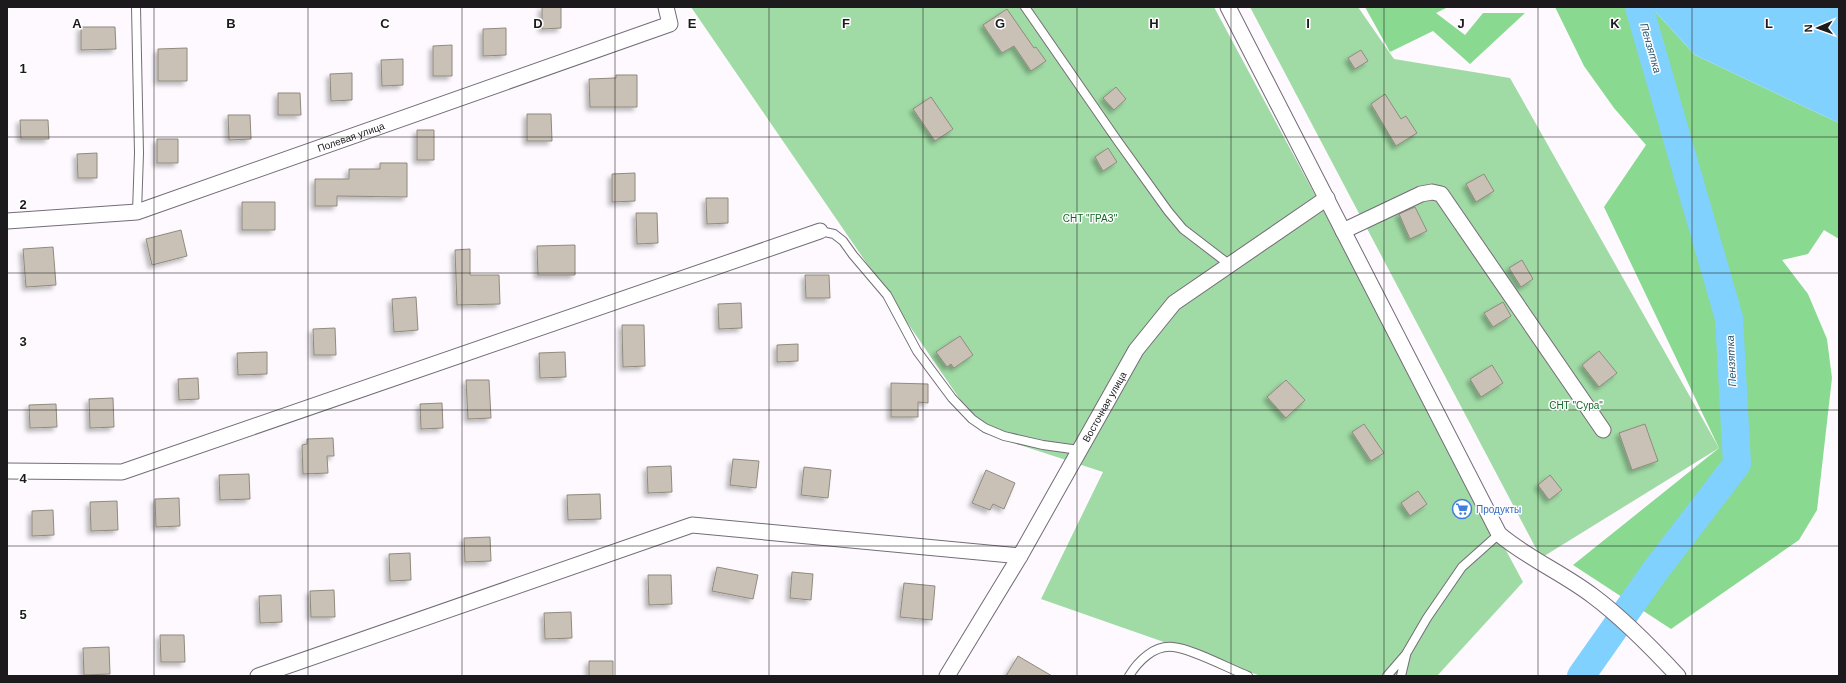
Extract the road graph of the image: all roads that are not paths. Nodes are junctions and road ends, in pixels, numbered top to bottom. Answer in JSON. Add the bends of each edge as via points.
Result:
{"nodes":[{"id":1,"x":136,"y":7,"type":"edge"},
{"id":2,"x":666,"y":7,"type":"edge"},
{"id":3,"x":1025,"y":7,"type":"edge"},
{"id":4,"x":1228,"y":7,"type":"edge"},
{"id":5,"x":1327,"y":198,"type":"junction"},
{"id":6,"x":137,"y":212,"type":"junction"},
{"id":7,"x":7,"y":221,"type":"edge"},
{"id":8,"x":820,"y":231,"type":"joint"},
{"id":9,"x":1343,"y":231,"type":"junction"},
{"id":10,"x":1230,"y":265,"type":"junction"},
{"id":11,"x":1603,"y":430,"type":"dead end"},
{"id":12,"x":1079,"y":450,"type":"junction"},
{"id":13,"x":7,"y":471,"type":"edge"},
{"id":14,"x":1498,"y":534,"type":"junction"},
{"id":15,"x":1020,"y":556,"type":"junction"},
{"id":16,"x":1406,"y":654,"type":"junction"},
{"id":17,"x":258,"y":676,"type":"edge"},
{"id":18,"x":947,"y":676,"type":"edge"},
{"id":19,"x":1129,"y":676,"type":"edge"},
{"id":20,"x":1248,"y":676,"type":"edge"},
{"id":21,"x":1387,"y":676,"type":"edge"},
{"id":22,"x":1402,"y":676,"type":"edge"},
{"id":23,"x":1678,"y":676,"type":"edge"}],
"edges":[{"from":1,"to":6,"type":"lane","via":[[139,153]]},
{"from":2,"to":6,"type":"street","name":"Полевая улица","via":[[670,24]]},
{"from":3,"to":10,"type":"lane","via":[[1168,211],[1183,229]]},
{"from":4,"to":5,"type":"street"},
{"from":5,"to":9,"type":"street"},
{"from":5,"to":10,"type":"street","name":"Восточная улица"},
{"from":6,"to":7,"type":"street","name":"Полевая улица"},
{"from":8,"to":12,"type":"lane","via":[[834,234],[843,241],[887,295],[917,351],[952,398],[972,419],[1004,436]]},
{"from":8,"to":13,"type":"street","via":[[122,472]]},
{"from":9,"to":11,"type":"street","via":[[1421,194],[1441,194]]},
{"from":9,"to":14,"type":"street"},
{"from":10,"to":12,"type":"street","name":"Восточная улица","via":[[1174,303],[1136,350]]},
{"from":12,"to":15,"type":"street","name":"Восточная улица"},
{"from":14,"to":16,"type":"lane","via":[[1462,567]]},
{"from":14,"to":23,"type":"street","via":[[1516,549],[1594,596],[1650,646]]},
{"from":15,"to":17,"type":"street","via":[[692,525]]},
{"from":15,"to":18,"type":"street","name":"Восточная улица"},
{"from":16,"to":21,"type":"lane"},
{"from":16,"to":22,"type":"lane"},
{"from":19,"to":20,"type":"lane","via":[[1136,665],[1157,649],[1173,647]]}]}
